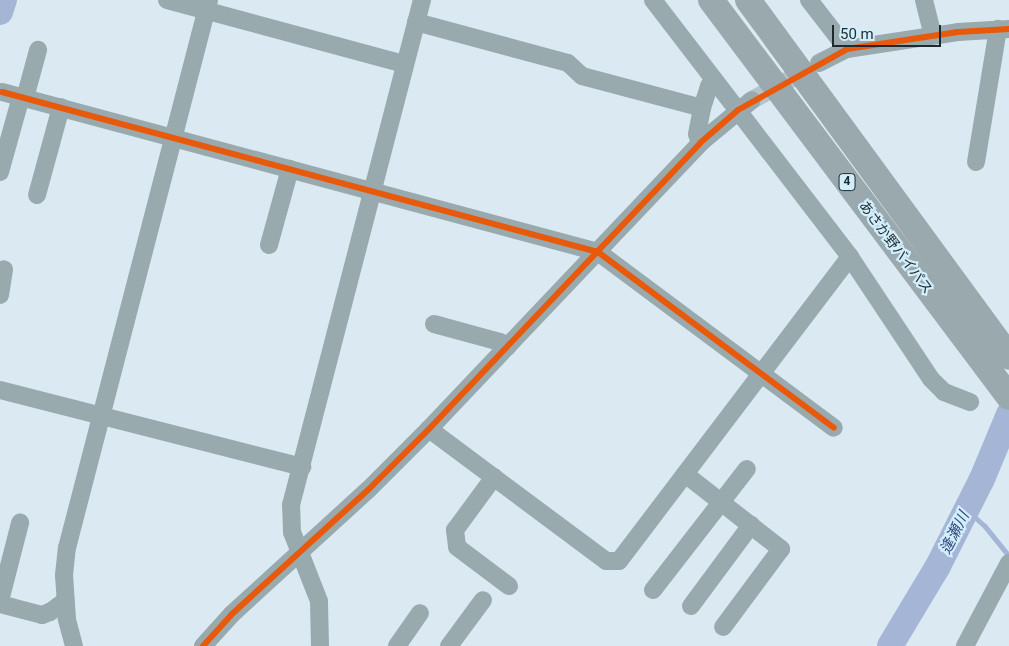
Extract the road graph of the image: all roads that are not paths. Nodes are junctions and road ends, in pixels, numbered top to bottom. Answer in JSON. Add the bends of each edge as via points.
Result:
{"nodes":[{"id":1,"x":167,"y":0,"type":"edge"},
{"id":2,"x":422,"y":0,"type":"edge"},
{"id":3,"x":652,"y":0,"type":"edge"},
{"id":4,"x":711,"y":0,"type":"edge"},
{"id":5,"x":748,"y":0,"type":"edge"},
{"id":6,"x":809,"y":0,"type":"edge"},
{"id":7,"x":924,"y":0,"type":"edge"},
{"id":8,"x":207,"y":6,"type":"edge"},
{"id":9,"x":416,"y":22,"type":"junction"},
{"id":10,"x":1003,"y":29,"type":"edge"},
{"id":11,"x":933,"y":35,"type":"junction"},
{"id":12,"x":847,"y":49,"type":"junction"},
{"id":13,"x":38,"y":50,"type":"dead end"},
{"id":14,"x":819,"y":63,"type":"tunnel mouth"},
{"id":15,"x":405,"y":64,"type":"junction"},
{"id":16,"x":714,"y":80,"type":"junction"},
{"id":17,"x":2,"y":92,"type":"dead end"},
{"id":18,"x":23,"y":97,"type":"junction"},
{"id":19,"x":745,"y":105,"type":"junction"},
{"id":20,"x":61,"y":107,"type":"junction"},
{"id":21,"x":702,"y":108,"type":"junction"},
{"id":22,"x":174,"y":138,"type":"junction"},
{"id":23,"x":700,"y":143,"type":"junction"},
{"id":24,"x":976,"y":162,"type":"dead end"},
{"id":25,"x":290,"y":169,"type":"junction"},
{"id":26,"x":0,"y":172,"type":"edge"},
{"id":27,"x":373,"y":191,"type":"junction"},
{"id":28,"x":37,"y":195,"type":"dead end"},
{"id":29,"x":269,"y":245,"type":"dead end"},
{"id":30,"x":598,"y":252,"type":"junction"},
{"id":31,"x":850,"y":257,"type":"junction"},
{"id":32,"x":4,"y":269,"type":"dead end"},
{"id":33,"x":0,"y":295,"type":"edge"},
{"id":34,"x":434,"y":324,"type":"dead end"},
{"id":35,"x":508,"y":347,"type":"junction"},
{"id":36,"x":1009,"y":357,"type":"edge"},
{"id":37,"x":761,"y":372,"type":"junction"},
{"id":38,"x":0,"y":390,"type":"edge"},
{"id":39,"x":1009,"y":397,"type":"edge"},
{"id":40,"x":970,"y":402,"type":"dead end"},
{"id":41,"x":102,"y":416,"type":"junction"},
{"id":42,"x":834,"y":428,"type":"dead end"},
{"id":43,"x":429,"y":429,"type":"junction"},
{"id":44,"x":302,"y":467,"type":"junction"},
{"id":45,"x":747,"y":469,"type":"dead end"},
{"id":46,"x":685,"y":474,"type":"junction"},
{"id":47,"x":494,"y":477,"type":"junction"},
{"id":48,"x":722,"y":503,"type":"junction"},
{"id":49,"x":20,"y":523,"type":"dead end"},
{"id":50,"x":750,"y":525,"type":"junction"},
{"id":51,"x":300,"y":552,"type":"junction"},
{"id":52,"x":1009,"y":563,"type":"edge"},
{"id":53,"x":509,"y":586,"type":"dead end"},
{"id":54,"x":653,"y":590,"type":"dead end"},
{"id":55,"x":483,"y":600,"type":"dead end"},
{"id":56,"x":65,"y":601,"type":"junction"},
{"id":57,"x":0,"y":602,"type":"edge"},
{"id":58,"x":691,"y":606,"type":"dead end"},
{"id":59,"x":420,"y":613,"type":"dead end"},
{"id":60,"x":723,"y":628,"type":"dead end"},
{"id":61,"x":74,"y":646,"type":"edge"},
{"id":62,"x":203,"y":646,"type":"edge"},
{"id":63,"x":320,"y":646,"type":"edge"},
{"id":64,"x":397,"y":646,"type":"edge"},
{"id":65,"x":449,"y":646,"type":"edge"},
{"id":66,"x":965,"y":646,"type":"edge"}],
"edges":[{"from":1,"to":8,"type":"street"},
{"from":2,"to":9,"type":"street"},
{"from":3,"to":16,"type":"street"},
{"from":4,"to":39,"type":"highway","name":"あさか野バイパス","number":"4"},
{"from":5,"to":36,"type":"highway","name":"あさか野バイパス","number":"4"},
{"from":6,"to":12,"type":"street"},
{"from":7,"to":11,"type":"street"},
{"from":8,"to":15,"type":"street"},
{"from":8,"to":22,"type":"street"},
{"from":9,"to":15,"type":"street"},
{"from":9,"to":21,"type":"street","via":[[568,63],[582,76]]},
{"from":10,"to":11,"type":"street"},
{"from":10,"to":24,"type":"street"},
{"from":11,"to":12,"type":"street"},
{"from":12,"to":14,"type":"street"},
{"from":13,"to":18,"type":"street"},
{"from":15,"to":27,"type":"street"},
{"from":16,"to":19,"type":"street"},
{"from":16,"to":21,"type":"street"},
{"from":17,"to":18,"type":"street"},
{"from":18,"to":20,"type":"street"},
{"from":18,"to":26,"type":"street"},
{"from":19,"to":23,"type":"street"},
{"from":19,"to":31,"type":"street"},
{"from":20,"to":22,"type":"street"},
{"from":20,"to":28,"type":"street"},
{"from":21,"to":23,"type":"street","via":[[697,134]]},
{"from":22,"to":25,"type":"street"},
{"from":22,"to":41,"type":"street"},
{"from":23,"to":30,"type":"street"},
{"from":25,"to":27,"type":"street"},
{"from":25,"to":29,"type":"street"},
{"from":27,"to":30,"type":"street"},
{"from":27,"to":44,"type":"street"},
{"from":30,"to":35,"type":"street"},
{"from":30,"to":37,"type":"street"},
{"from":31,"to":37,"type":"street"},
{"from":31,"to":40,"type":"street","via":[[931,379],[944,392]]},
{"from":32,"to":33,"type":"street"},
{"from":34,"to":35,"type":"street"},
{"from":35,"to":43,"type":"street"},
{"from":37,"to":42,"type":"street"},
{"from":37,"to":46,"type":"street"},
{"from":38,"to":41,"type":"street"},
{"from":41,"to":44,"type":"street"},
{"from":41,"to":56,"type":"street","via":[[67,548]]},
{"from":43,"to":47,"type":"street"},
{"from":43,"to":51,"type":"street"},
{"from":44,"to":51,"type":"street","via":[[290,515],[292,532]]},
{"from":45,"to":48,"type":"street"},
{"from":46,"to":47,"type":"street","via":[[619,561],[606,560]]},
{"from":46,"to":48,"type":"street"},
{"from":47,"to":53,"type":"street","via":[[455,530],[456,538],[458,547]]},
{"from":48,"to":50,"type":"street"},
{"from":48,"to":54,"type":"street"},
{"from":49,"to":57,"type":"street"},
{"from":50,"to":58,"type":"street"},
{"from":50,"to":60,"type":"street","via":[[781,548]]},
{"from":51,"to":62,"type":"street","via":[[232,614]]},
{"from":51,"to":63,"type":"street","via":[[319,602]]},
{"from":52,"to":66,"type":"street"},
{"from":55,"to":65,"type":"street"},
{"from":56,"to":57,"type":"street","via":[[42,615]]},
{"from":56,"to":61,"type":"street"},
{"from":59,"to":64,"type":"street"}]}
